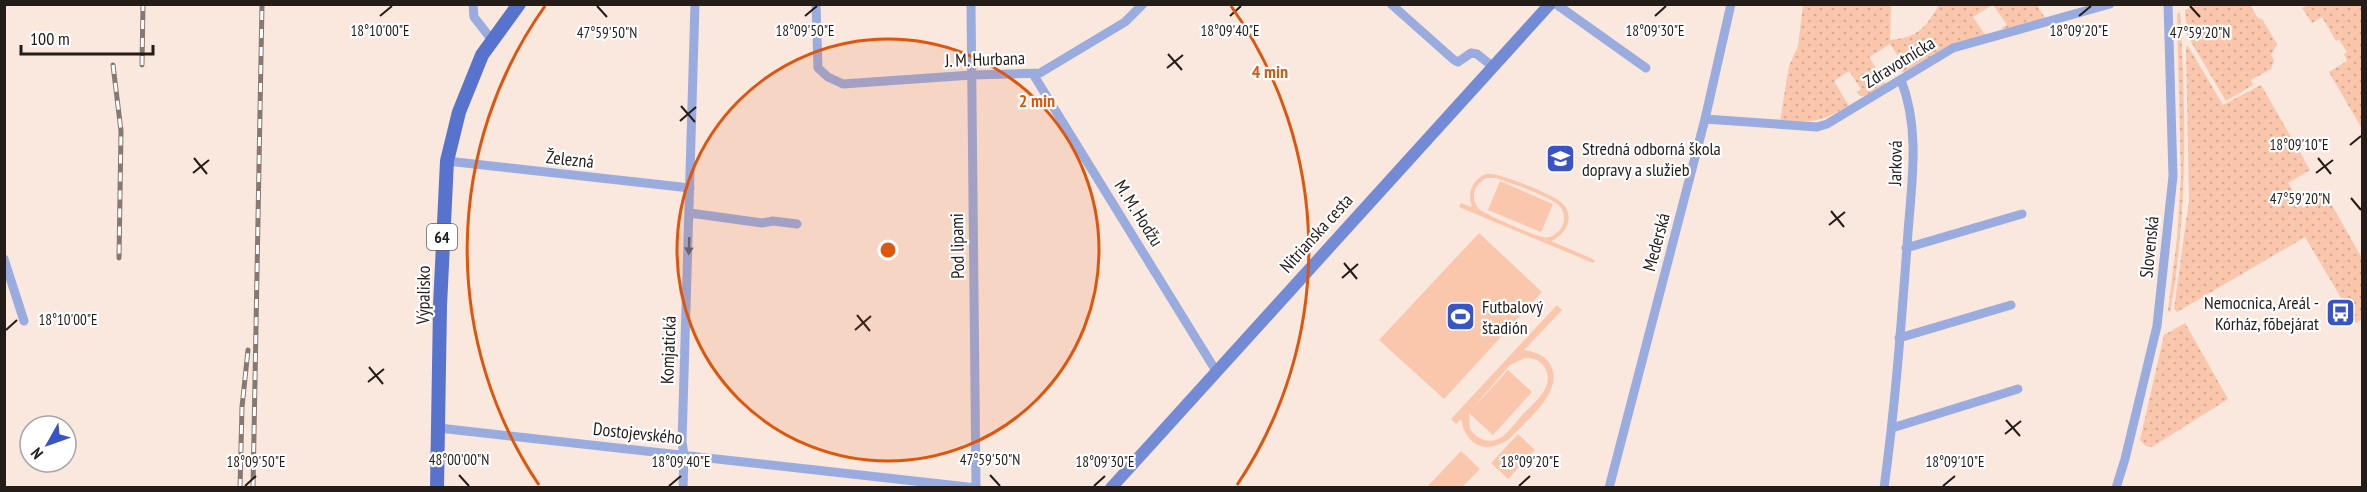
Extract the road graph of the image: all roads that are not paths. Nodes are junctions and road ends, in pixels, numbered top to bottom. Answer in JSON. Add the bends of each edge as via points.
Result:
{"nodes":[{"id":1,"x":474,"y":4,"type":"edge"},
{"id":2,"x":519,"y":4,"type":"edge"},
{"id":3,"x":695,"y":4,"type":"edge"},
{"id":4,"x":816,"y":4,"type":"edge"},
{"id":5,"x":971,"y":4,"type":"edge"},
{"id":6,"x":1143,"y":4,"type":"edge"},
{"id":7,"x":1391,"y":4,"type":"edge"},
{"id":8,"x":1550,"y":4,"type":"edge"},
{"id":9,"x":1556,"y":4,"type":"edge"},
{"id":10,"x":1731,"y":4,"type":"edge"},
{"id":11,"x":2109,"y":4,"type":"edge"},
{"id":12,"x":2168,"y":4,"type":"edge"},
{"id":13,"x":492,"y":40,"type":"junction"},
{"id":14,"x":1492,"y":66,"type":"junction"},
{"id":15,"x":1646,"y":68,"type":"dead end"},
{"id":16,"x":1033,"y":74,"type":"junction"},
{"id":17,"x":972,"y":75,"type":"junction"},
{"id":18,"x":1901,"y":80,"type":"junction"},
{"id":19,"x":1705,"y":119,"type":"junction"},
{"id":20,"x":447,"y":161,"type":"junction"},
{"id":21,"x":690,"y":188,"type":"junction"},
{"id":22,"x":690,"y":213,"type":"junction"},
{"id":23,"x":2022,"y":214,"type":"dead end"},
{"id":24,"x":797,"y":224,"type":"dead end"},
{"id":25,"x":1906,"y":248,"type":"junction"},
{"id":26,"x":4,"y":259,"type":"edge"},
{"id":27,"x":2011,"y":305,"type":"dead end"},
{"id":28,"x":24,"y":321,"type":"dead end"},
{"id":29,"x":1899,"y":338,"type":"junction"},
{"id":30,"x":1216,"y":371,"type":"junction"},
{"id":31,"x":2018,"y":389,"type":"dead end"},
{"id":32,"x":439,"y":428,"type":"junction"},
{"id":33,"x":1892,"y":428,"type":"junction"},
{"id":34,"x":684,"y":455,"type":"junction"},
{"id":35,"x":976,"y":487,"type":"edge"},
{"id":36,"x":437,"y":488,"type":"edge"},
{"id":37,"x":683,"y":488,"type":"edge"},
{"id":38,"x":1111,"y":488,"type":"edge"},
{"id":39,"x":1609,"y":488,"type":"edge"},
{"id":40,"x":1884,"y":488,"type":"edge"},
{"id":41,"x":2116,"y":488,"type":"edge"}],
"edges":[{"from":1,"to":13,"type":"street","via":[[474,18]]},
{"from":2,"to":13,"type":"main road","name":"Výpalisko","number":"64"},
{"from":3,"to":21,"type":"street","name":"Komjatická"},
{"from":4,"to":17,"type":"street","name":"J. M. Hurbana","via":[[818,68],[843,84]]},
{"from":5,"to":17,"type":"street","name":"Pod lipami"},
{"from":6,"to":16,"type":"street","name":"J. M. Hurbana","via":[[1125,22],[1040,74]]},
{"from":7,"to":14,"type":"street","via":[[1454,60],[1458,62],[1471,53]]},
{"from":8,"to":14,"type":"main road","name":"Nitrianska cesta"},
{"from":9,"to":15,"type":"street"},
{"from":10,"to":19,"type":"street","name":"Mederská"},
{"from":11,"to":18,"type":"street","name":"Zdravotnícka","via":[[1953,48]]},
{"from":12,"to":41,"type":"street","name":"Slovenská","via":[[2173,176],[2157,326]]},
{"from":13,"to":20,"type":"main road","name":"Výpalisko","number":"64","via":[[464,98]]},
{"from":14,"to":30,"type":"main road","name":"Nitrianska cesta"},
{"from":16,"to":17,"type":"street","name":"J. M. Hurbana"},
{"from":16,"to":30,"type":"street","name":"M. M. Hodžu"},
{"from":17,"to":35,"type":"street","name":"Pod lipami"},
{"from":18,"to":19,"type":"street","name":"Zdravotnícka","via":[[1817,127]]},
{"from":18,"to":25,"type":"street","name":"Jarková","via":[[1909,100],[1914,156]]},
{"from":19,"to":39,"type":"street","name":"Mederská"},
{"from":20,"to":21,"type":"street","name":"Železná"},
{"from":20,"to":32,"type":"main road","name":"Výpalisko","number":"64"},
{"from":21,"to":22,"type":"street","name":"Komjatická"},
{"from":22,"to":24,"type":"street"},
{"from":22,"to":34,"type":"street","name":"Komjatická","one_way":true},
{"from":23,"to":25,"type":"street"},
{"from":25,"to":29,"type":"street","name":"Jarková"},
{"from":26,"to":28,"type":"street"},
{"from":27,"to":29,"type":"street"},
{"from":29,"to":33,"type":"street","name":"Jarková"},
{"from":30,"to":38,"type":"main road","name":"Nitrianska cesta"},
{"from":31,"to":33,"type":"street"},
{"from":32,"to":34,"type":"street","name":"Dostojevského"},
{"from":32,"to":36,"type":"main road","name":"Výpalisko","number":"64"},
{"from":33,"to":40,"type":"street","name":"Jarková"},
{"from":34,"to":35,"type":"street","name":"Dostojevského"},
{"from":34,"to":37,"type":"street","name":"Komjatická"}]}
